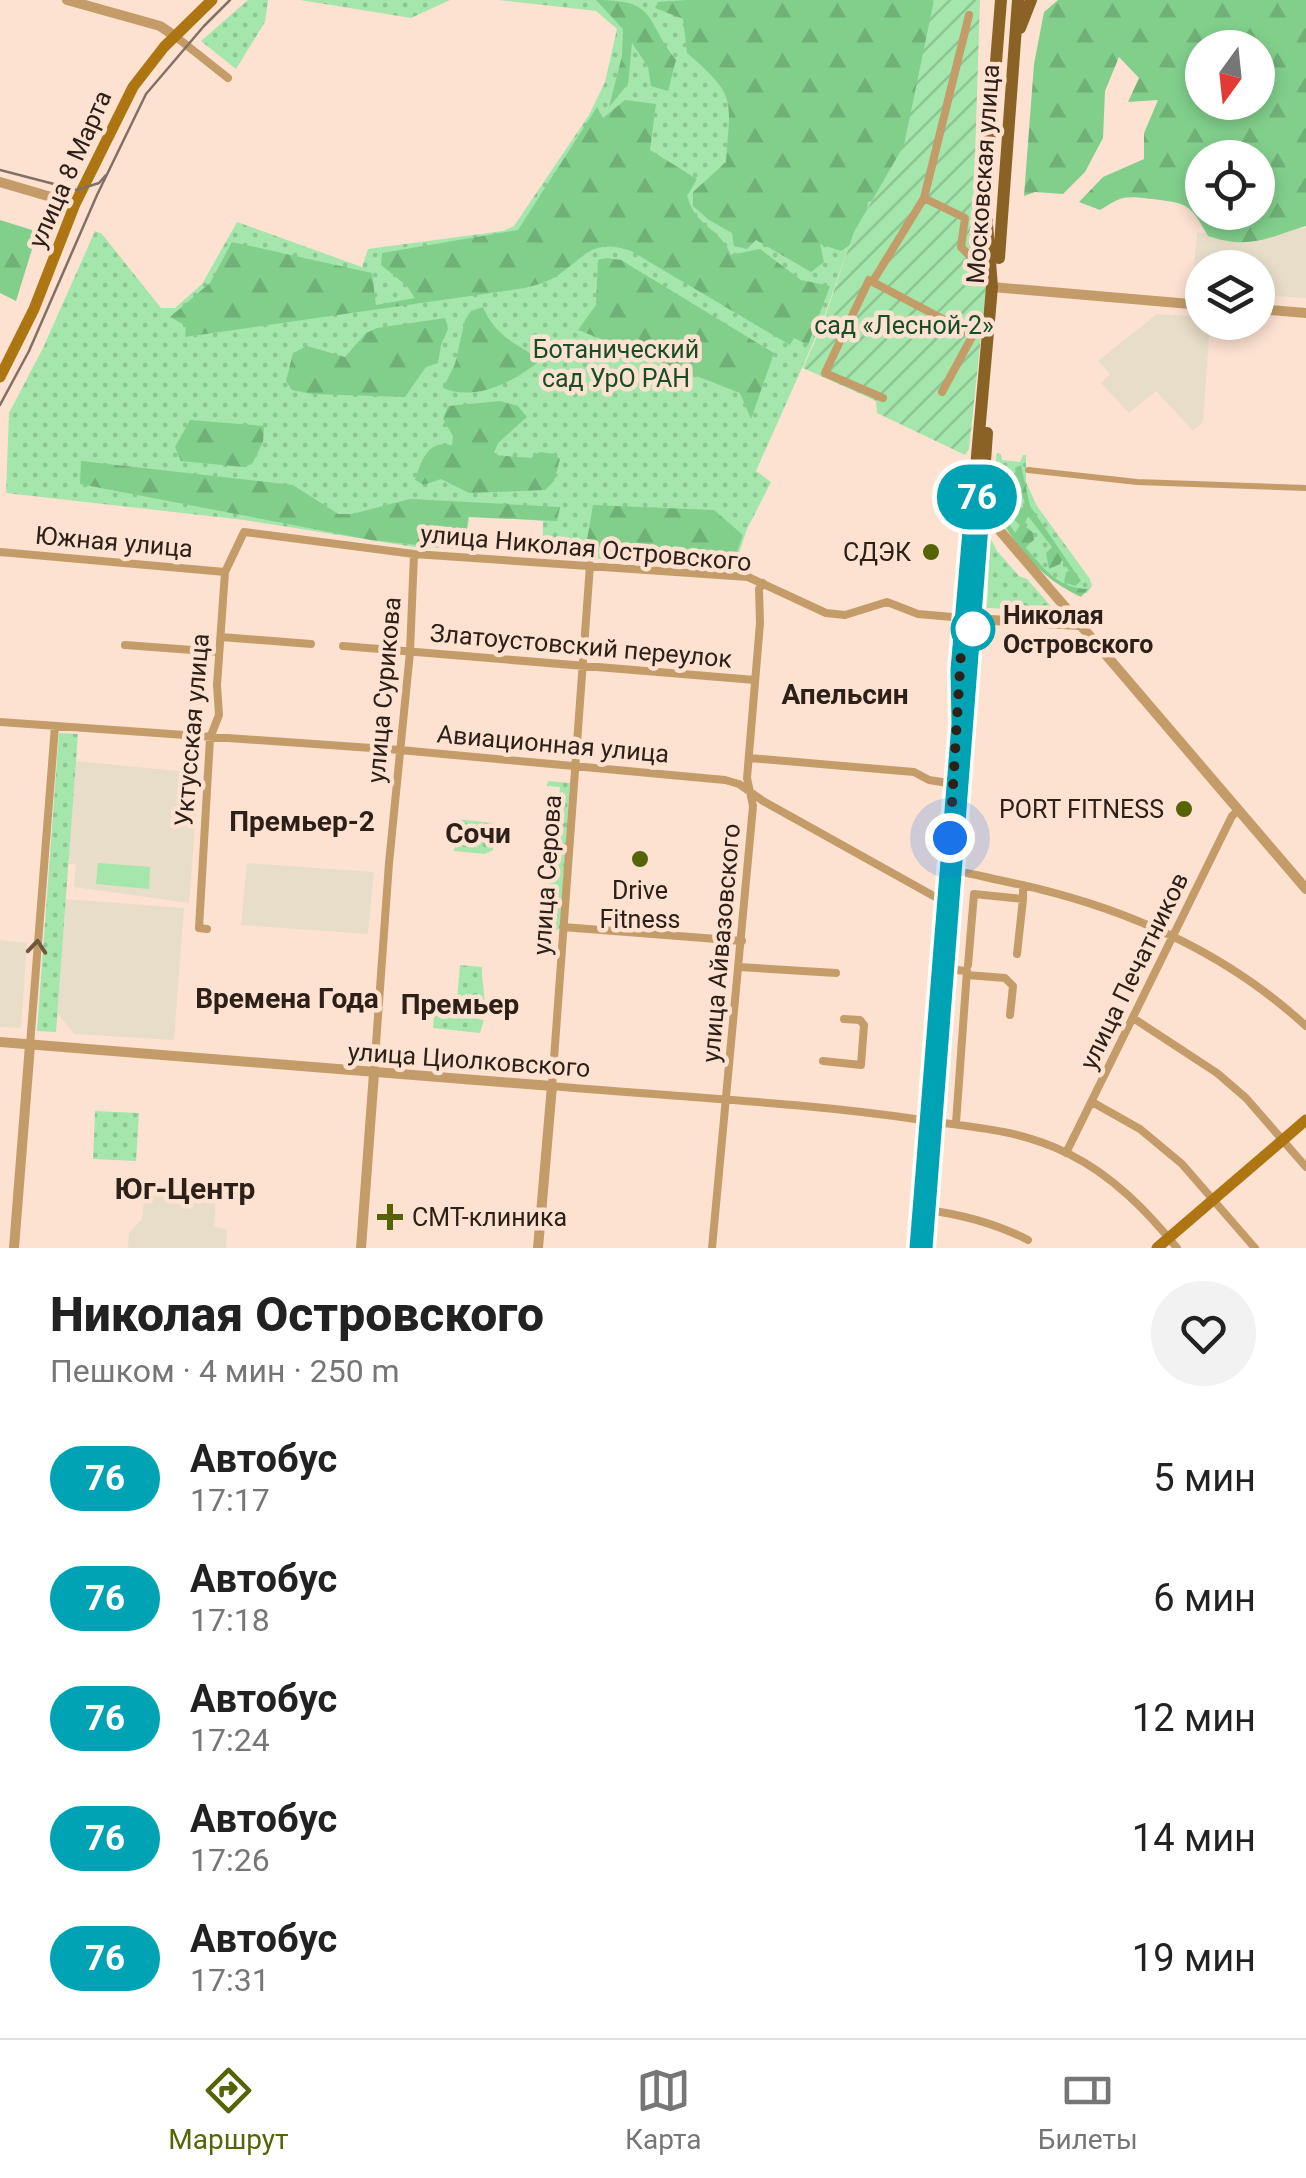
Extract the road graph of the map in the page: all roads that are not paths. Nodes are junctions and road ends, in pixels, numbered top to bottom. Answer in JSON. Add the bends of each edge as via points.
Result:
{"nodes":[{"id":1,"x":67,"y":0,"type":"edge"},
{"id":2,"x":212,"y":0,"type":"edge"},
{"id":3,"x":1002,"y":0,"type":"edge"},
{"id":4,"x":1018,"y":0,"type":"edge"},
{"id":5,"x":1031,"y":0,"type":"edge"},
{"id":6,"x":969,"y":15,"type":"dead end"},
{"id":7,"x":175,"y":36,"type":"junction"},
{"id":8,"x":1014,"y":45,"type":"junction"},
{"id":9,"x":228,"y":78,"type":"dead end"},
{"id":10,"x":0,"y":182,"type":"edge"},
{"id":11,"x":924,"y":198,"type":"junction"},
{"id":12,"x":76,"y":204,"type":"junction"},
{"id":13,"x":873,"y":282,"type":"junction"},
{"id":14,"x":994,"y":283,"type":"junction"},
{"id":15,"x":1185,"y":302,"type":"edge"},
{"id":16,"x":1275,"y":310,"type":"edge"},
{"id":17,"x":1306,"y":313,"type":"edge"},
{"id":18,"x":0,"y":378,"type":"edge"},
{"id":19,"x":942,"y":392,"type":"dead end"},
{"id":20,"x":883,"y":398,"type":"dead end"},
{"id":21,"x":1028,"y":470,"type":"dead end"},
{"id":22,"x":1306,"y":488,"type":"edge"},
{"id":23,"x":978,"y":498,"type":"junction"},
{"id":24,"x":244,"y":532,"type":"joint"},
{"id":25,"x":0,"y":552,"type":"edge"},
{"id":26,"x":414,"y":554,"type":"junction"},
{"id":27,"x":590,"y":565,"type":"junction"},
{"id":28,"x":225,"y":572,"type":"junction"},
{"id":29,"x":763,"y":583,"type":"junction"},
{"id":30,"x":968,"y":619,"type":"junction"},
{"id":31,"x":1080,"y":625,"type":"junction"},
{"id":32,"x":221,"y":637,"type":"junction"},
{"id":33,"x":311,"y":644,"type":"dead end"},
{"id":34,"x":125,"y":645,"type":"dead end"},
{"id":35,"x":343,"y":646,"type":"dead end"},
{"id":36,"x":219,"y":652,"type":"junction"},
{"id":37,"x":410,"y":652,"type":"junction"},
{"id":38,"x":583,"y":666,"type":"junction"},
{"id":39,"x":755,"y":680,"type":"junction"},
{"id":40,"x":0,"y":722,"type":"edge"},
{"id":41,"x":55,"y":726,"type":"junction"},
{"id":42,"x":210,"y":738,"type":"junction"},
{"id":43,"x":400,"y":750,"type":"junction"},
{"id":44,"x":749,"y":758,"type":"junction"},
{"id":45,"x":576,"y":765,"type":"junction"},
{"id":46,"x":954,"y":784,"type":"junction"},
{"id":47,"x":748,"y":790,"type":"junction"},
{"id":48,"x":1240,"y":810,"type":"junction"},
{"id":49,"x":951,"y":870,"type":"junction"},
{"id":50,"x":1023,"y":885,"type":"junction"},
{"id":51,"x":1306,"y":888,"type":"edge"},
{"id":52,"x":949,"y":897,"type":"junction"},
{"id":53,"x":1023,"y":899,"type":"junction"},
{"id":54,"x":563,"y":927,"type":"junction"},
{"id":55,"x":207,"y":929,"type":"dead end"},
{"id":56,"x":1174,"y":935,"type":"junction"},
{"id":57,"x":742,"y":941,"type":"junction"},
{"id":58,"x":1017,"y":954,"type":"dead end"},
{"id":59,"x":968,"y":965,"type":"dead end"},
{"id":60,"x":739,"y":968,"type":"junction"},
{"id":61,"x":946,"y":969,"type":"junction"},
{"id":62,"x":836,"y":973,"type":"dead end"},
{"id":63,"x":967,"y":975,"type":"junction"},
{"id":64,"x":1010,"y":1014,"type":"dead end"},
{"id":65,"x":1133,"y":1018,"type":"junction"},
{"id":66,"x":844,"y":1019,"type":"dead end"},
{"id":67,"x":1306,"y":1026,"type":"edge"},
{"id":68,"x":0,"y":1042,"type":"edge"},
{"id":69,"x":30,"y":1044,"type":"junction"},
{"id":70,"x":823,"y":1062,"type":"dead end"},
{"id":71,"x":852,"y":1064,"type":"junction"},
{"id":72,"x":374,"y":1073,"type":"junction"},
{"id":73,"x":850,"y":1075,"type":"dead end"},
{"id":74,"x":552,"y":1086,"type":"junction"},
{"id":75,"x":726,"y":1102,"type":"junction"},
{"id":76,"x":1092,"y":1102,"type":"junction"},
{"id":77,"x":1306,"y":1120,"type":"edge"},
{"id":78,"x":931,"y":1121,"type":"junction"},
{"id":79,"x":956,"y":1123,"type":"junction"},
{"id":80,"x":1282,"y":1140,"type":"junction"},
{"id":81,"x":1066,"y":1152,"type":"junction"},
{"id":82,"x":1306,"y":1167,"type":"edge"},
{"id":83,"x":1214,"y":1200,"type":"junction"},
{"id":84,"x":928,"y":1210,"type":"junction"},
{"id":85,"x":1028,"y":1240,"type":"dead end"},
{"id":86,"x":1173,"y":1243,"type":"edge"},
{"id":87,"x":14,"y":1248,"type":"edge"},
{"id":88,"x":361,"y":1248,"type":"edge"},
{"id":89,"x":538,"y":1248,"type":"edge"},
{"id":90,"x":712,"y":1248,"type":"edge"},
{"id":91,"x":921,"y":1248,"type":"edge"},
{"id":92,"x":1158,"y":1248,"type":"edge"},
{"id":93,"x":1255,"y":1248,"type":"edge"}],
"edges":[{"from":1,"to":7,"type":"street"},
{"from":2,"to":7,"type":"main road","name":"улица 8 Марта"},
{"from":3,"to":14,"type":"main road","name":"Московская улица","via":[[985,199]]},
{"from":4,"to":8,"type":"main road","name":"Московская улица"},
{"from":5,"to":8,"type":"main road"},
{"from":6,"to":11,"type":"street"},
{"from":7,"to":9,"type":"street"},
{"from":7,"to":12,"type":"main road","name":"улица 8 Марта","via":[[133,87]]},
{"from":8,"to":14,"type":"main road","name":"Московская улица"},
{"from":10,"to":12,"type":"street"},
{"from":11,"to":13,"type":"street"},
{"from":11,"to":14,"type":"street","via":[[965,218],[961,247]]},
{"from":12,"to":18,"type":"main road","name":"улица 8 Марта"},
{"from":13,"to":19,"type":"street","via":[[973,335]]},
{"from":13,"to":20,"type":"street","via":[[824,373]]},
{"from":14,"to":15,"type":"street"},
{"from":14,"to":23,"type":"main road","name":"Московская улица"},
{"from":16,"to":17,"type":"street"},
{"from":21,"to":22,"type":"street"},
{"from":23,"to":30,"type":"main road","name":"Московская улица"},
{"from":23,"to":31,"type":"street"},
{"from":24,"to":26,"type":"street","name":"улица Николая Островского"},
{"from":24,"to":28,"type":"street","name":"Уктусская улица"},
{"from":25,"to":28,"type":"street","name":"Южная улица"},
{"from":26,"to":27,"type":"street","name":"улица Николая Островского"},
{"from":26,"to":37,"type":"street","name":"улица Сурикова"},
{"from":27,"to":29,"type":"street","name":"улица Николая Островского"},
{"from":27,"to":38,"type":"street","name":"улица Серова"},
{"from":28,"to":32,"type":"street","name":"Уктусская улица"},
{"from":29,"to":30,"type":"street","name":"улица Николая Островского","via":[[826,612],[845,615],[886,602],[918,614]]},
{"from":29,"to":39,"type":"street","name":"улица Айвазовского"},
{"from":30,"to":31,"type":"street"},
{"from":30,"to":46,"type":"main road","name":"Московская улица"},
{"from":30,"to":49,"type":"main road","name":"Московская улица"},
{"from":31,"to":48,"type":"street"},
{"from":32,"to":33,"type":"street"},
{"from":32,"to":36,"type":"street","name":"Уктусская улица"},
{"from":34,"to":36,"type":"street"},
{"from":35,"to":37,"type":"street","name":"Златоустовский переулок"},
{"from":36,"to":42,"type":"street","name":"Уктусская улица","via":[[219,714]]},
{"from":37,"to":38,"type":"street","name":"Златоустовский переулок"},
{"from":37,"to":43,"type":"street","name":"улица Сурикова"},
{"from":38,"to":39,"type":"street","name":"Златоустовский переулок"},
{"from":38,"to":45,"type":"street","name":"улица Серова"},
{"from":39,"to":44,"type":"street","name":"улица Айвазовского"},
{"from":40,"to":41,"type":"street","name":"Авиационная улица"},
{"from":41,"to":42,"type":"street","name":"Авиационная улица"},
{"from":69,"to":41,"type":"street","one_way":true},
{"from":42,"to":43,"type":"street","name":"Авиационная улица"},
{"from":42,"to":55,"type":"street","name":"Уктусская улица","via":[[199,928]]},
{"from":43,"to":45,"type":"street","name":"Авиационная улица"},
{"from":43,"to":72,"type":"street","name":"улица Сурикова"},
{"from":44,"to":46,"type":"street","via":[[914,772]]},
{"from":44,"to":47,"type":"street","name":"улица Айвазовского"},
{"from":45,"to":47,"type":"street","name":"Авиационная улица","via":[[713,778]]},
{"from":45,"to":54,"type":"street","name":"улица Серова"},
{"from":46,"to":49,"type":"main road","name":"Московская улица"},
{"from":47,"to":52,"type":"street","name":"Авиационная улица","via":[[924,890]]},
{"from":47,"to":57,"type":"street","name":"улица Айвазовского","via":[[753,806]]},
{"from":48,"to":51,"type":"street"},
{"from":48,"to":56,"type":"street","name":"улица Печатников"},
{"from":49,"to":50,"type":"street"},
{"from":49,"to":52,"type":"main road","name":"Московская улица"},
{"from":50,"to":53,"type":"street"},
{"from":50,"to":56,"type":"street","via":[[1099,904]]},
{"from":52,"to":61,"type":"main road","name":"Московская улица"},
{"from":52,"to":78,"type":"main road","name":"Московская улица"},
{"from":53,"to":58,"type":"street"},
{"from":53,"to":59,"type":"street","via":[[974,894]]},
{"from":54,"to":57,"type":"street"},
{"from":54,"to":74,"type":"street","name":"улица Серова"},
{"from":56,"to":65,"type":"street","name":"улица Печатников"},
{"from":56,"to":67,"type":"street"},
{"from":57,"to":60,"type":"street","name":"улица Айвазовского"},
{"from":60,"to":62,"type":"street"},
{"from":60,"to":75,"type":"street","name":"улица Айвазовского"},
{"from":61,"to":63,"type":"street"},
{"from":61,"to":78,"type":"main road","name":"Московская улица"},
{"from":63,"to":64,"type":"street","via":[[1005,978],[1012,986]]},
{"from":63,"to":79,"type":"street"},
{"from":65,"to":76,"type":"street","name":"улица Печатников"},
{"from":65,"to":80,"type":"street","via":[[1218,1073]]},
{"from":66,"to":71,"type":"street","via":[[864,1024],[861,1064]]},
{"from":68,"to":69,"type":"street","name":"улица Циолковского"},
{"from":69,"to":72,"type":"street","name":"улица Циолковского"},
{"from":69,"to":87,"type":"street"},
{"from":70,"to":71,"type":"street"},
{"from":71,"to":73,"type":"street"},
{"from":72,"to":74,"type":"street","name":"улица Циолковского"},
{"from":72,"to":88,"type":"street","name":"улица Сурикова"},
{"from":74,"to":75,"type":"street","name":"улица Циолковского"},
{"from":74,"to":89,"type":"street","name":"улица Серова"},
{"from":75,"to":78,"type":"street","name":"улица Циолковского"},
{"from":75,"to":90,"type":"street","name":"улица Айвазовского"},
{"from":76,"to":81,"type":"street","name":"улица Печатников"},
{"from":76,"to":83,"type":"street","via":[[1140,1129]]},
{"from":77,"to":80,"type":"main road"},
{"from":78,"to":79,"type":"street","name":"улица Циолковского"},
{"from":78,"to":84,"type":"main road","name":"Московская улица"},
{"from":78,"to":91,"type":"main road","name":"Московская улица"},
{"from":79,"to":81,"type":"street","name":"улица Циолковского","via":[[996,1128]]},
{"from":80,"to":82,"type":"street"},
{"from":80,"to":83,"type":"main road"},
{"from":81,"to":86,"type":"street","name":"улица Циолковского","via":[[1139,1204]]},
{"from":83,"to":86,"type":"main road"},
{"from":83,"to":93,"type":"street"},
{"from":84,"to":85,"type":"street","via":[[1002,1226]]},
{"from":84,"to":91,"type":"main road","name":"Московская улица"},
{"from":86,"to":92,"type":"main road"}]}
